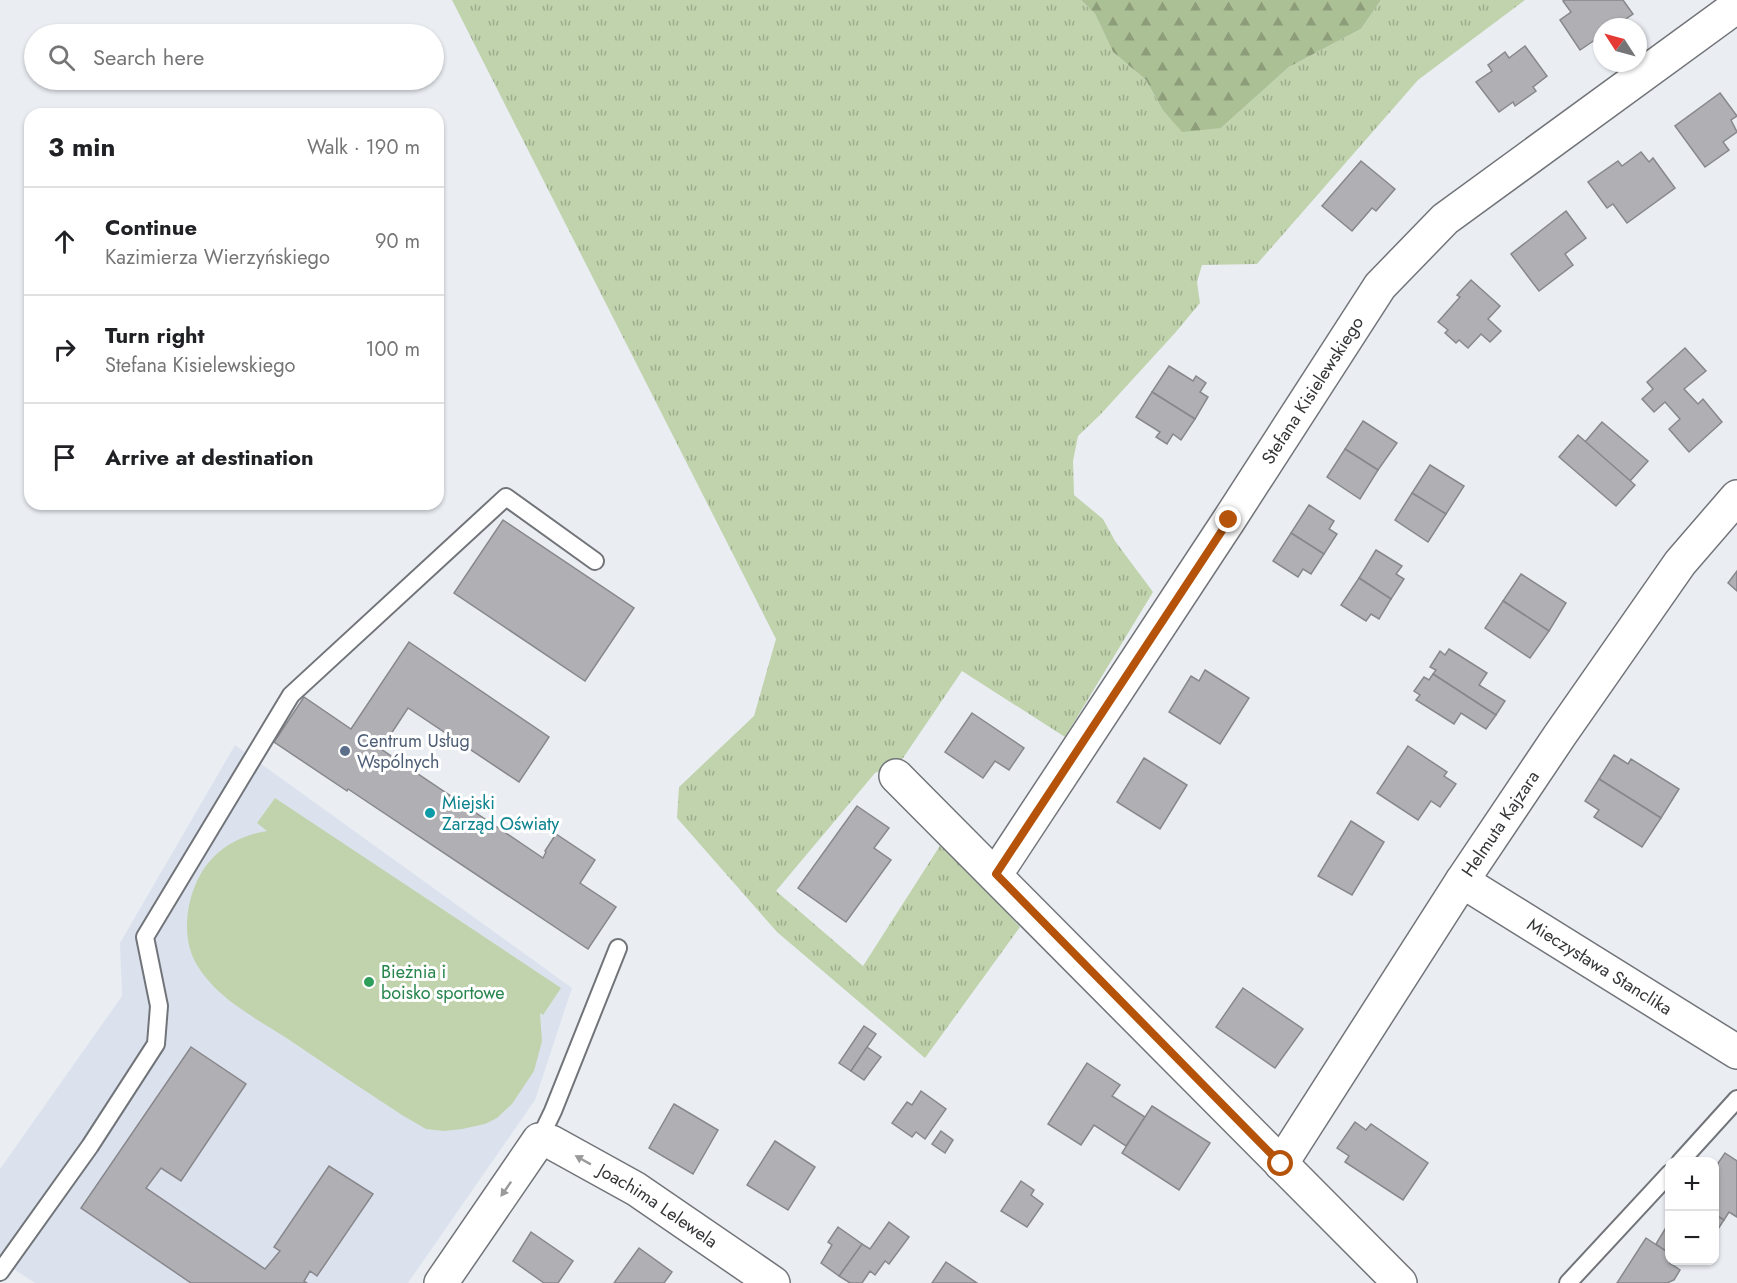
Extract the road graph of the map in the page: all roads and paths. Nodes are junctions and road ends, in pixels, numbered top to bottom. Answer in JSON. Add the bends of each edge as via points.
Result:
{"nodes":[{"id":1,"x":1737,"y":6,"type":"edge"},
{"id":2,"x":1737,"y":497,"type":"edge"},
{"id":3,"x":595,"y":561,"type":"dead end"},
{"id":4,"x":896,"y":776,"type":"dead end"},
{"id":5,"x":996,"y":874,"type":"junction"},
{"id":6,"x":1462,"y":881,"type":"junction"},
{"id":7,"x":618,"y":948,"type":"dead end"},
{"id":8,"x":1737,"y":1052,"type":"edge"},
{"id":9,"x":1737,"y":1099,"type":"edge"},
{"id":10,"x":539,"y":1140,"type":"junction"},
{"id":11,"x":1684,"y":1157,"type":"edge"},
{"id":12,"x":1281,"y":1164,"type":"junction"},
{"id":13,"x":1665,"y":1178,"type":"edge"},
{"id":14,"x":0,"y":1272,"type":"edge"},
{"id":15,"x":441,"y":1283,"type":"edge"},
{"id":16,"x":773,"y":1283,"type":"edge"},
{"id":17,"x":1400,"y":1283,"type":"edge"},
{"id":18,"x":1568,"y":1283,"type":"edge"}],
"edges":[{"from":1,"to":5,"type":"street","name":"Stefana Kisielewskiego","via":[[1444,219],[1380,286]]},
{"from":2,"to":6,"type":"street","name":"Helmuta Kajzara","via":[[1680,563]]},
{"from":3,"to":14,"type":"lane","via":[[506,497],[291,695],[145,937],[159,1006],[156,1044],[90,1146]]},
{"from":4,"to":5,"type":"street"},
{"from":5,"to":12,"type":"street"},
{"from":6,"to":8,"type":"street","name":"Mieczysława Stanclika"},
{"from":6,"to":12,"type":"street","name":"Helmuta Kajzara"},
{"from":7,"to":10,"type":"lane"},
{"from":9,"to":11,"type":"lane"},
{"from":10,"to":15,"type":"street","one_way":true},
{"from":16,"to":10,"type":"street","name":"Joachima Lelewela","one_way":true,"via":[[636,1189],[551,1142]]},
{"from":12,"to":17,"type":"street"},
{"from":13,"to":18,"type":"lane"}]}
